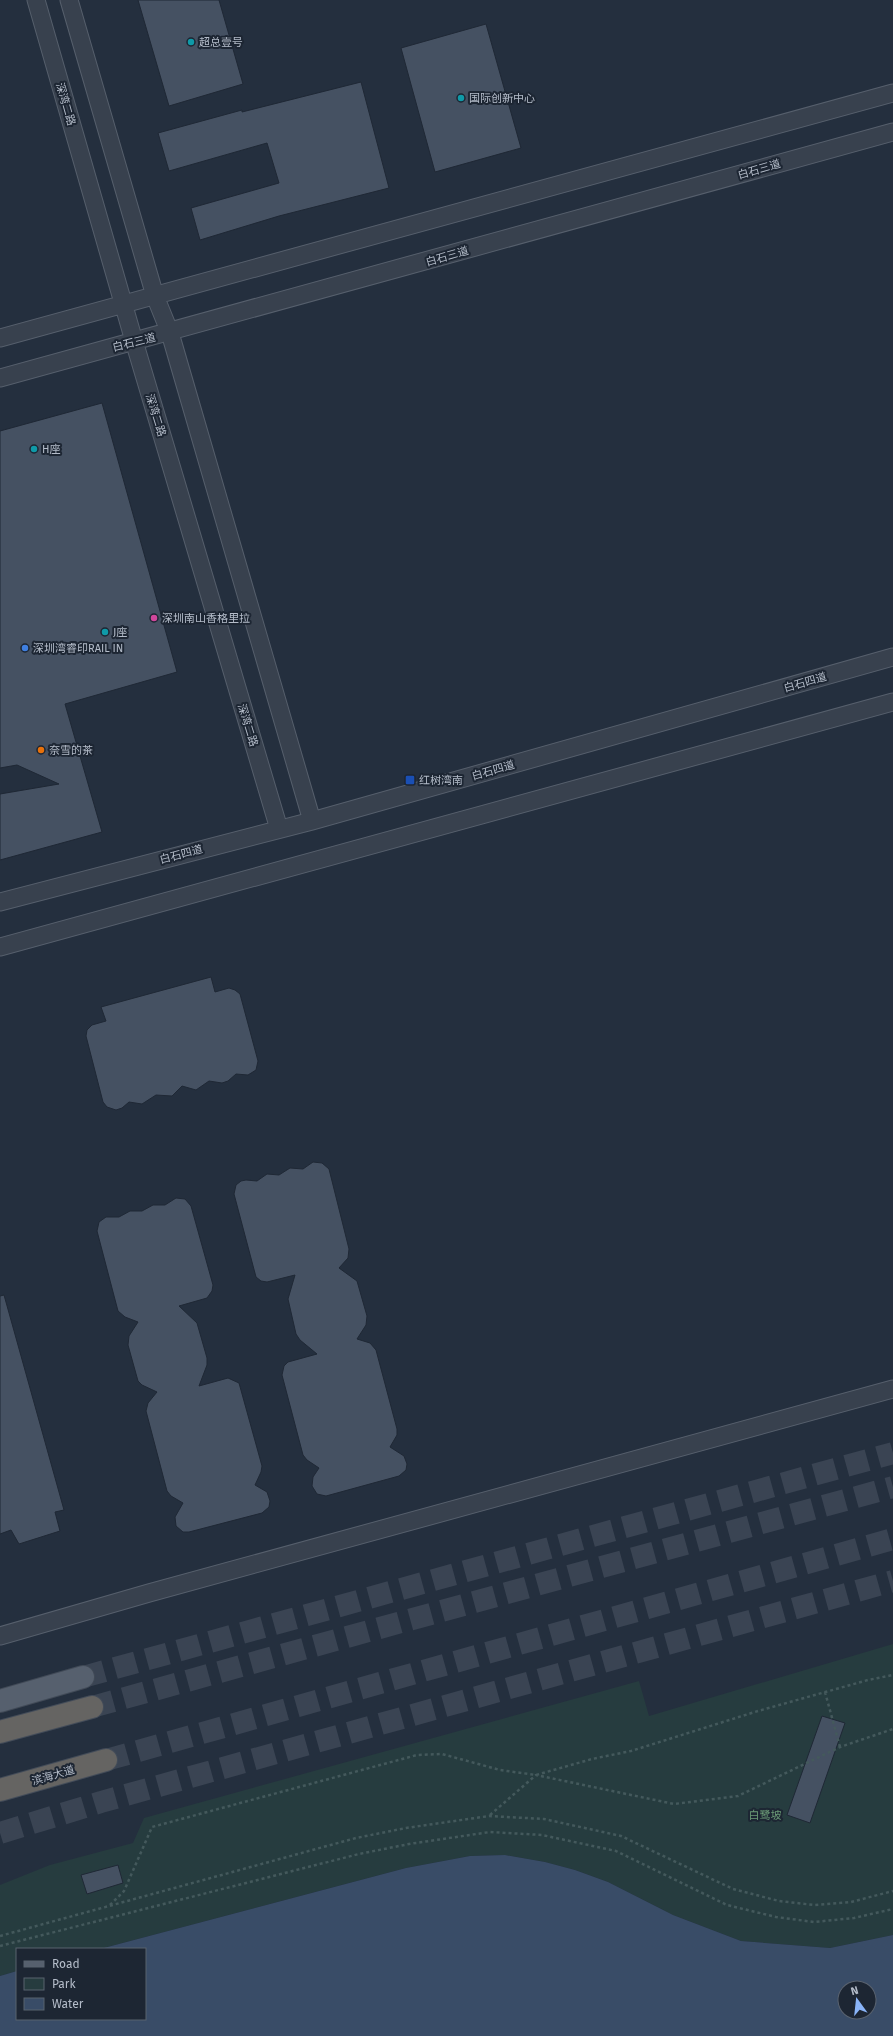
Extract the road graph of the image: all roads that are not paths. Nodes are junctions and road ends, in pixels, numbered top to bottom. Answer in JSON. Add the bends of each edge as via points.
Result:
{"nodes":[{"id":1,"x":36,"y":0,"type":"edge"},
{"id":2,"x":69,"y":0,"type":"edge"},
{"id":3,"x":893,"y":93,"type":"edge"},
{"id":4,"x":893,"y":132,"type":"edge"},
{"id":5,"x":154,"y":296,"type":"junction"},
{"id":6,"x":123,"y":304,"type":"junction"},
{"id":7,"x":170,"y":332,"type":"junction"},
{"id":8,"x":0,"y":338,"type":"edge"},
{"id":9,"x":134,"y":341,"type":"junction"},
{"id":10,"x":0,"y":378,"type":"edge"},
{"id":11,"x":893,"y":657,"type":"edge"},
{"id":12,"x":893,"y":702,"type":"edge"},
{"id":13,"x":312,"y":821,"type":"junction"},
{"id":14,"x":279,"y":828,"type":"junction"},
{"id":15,"x":0,"y":902,"type":"edge"},
{"id":16,"x":0,"y":947,"type":"edge"},
{"id":17,"x":893,"y":1389,"type":"edge"},
{"id":18,"x":0,"y":1636,"type":"edge"},
{"id":19,"x":84,"y":1677,"type":"tunnel mouth"},
{"id":20,"x":0,"y":1701,"type":"edge"},
{"id":21,"x":92,"y":1707,"type":"tunnel mouth"},
{"id":22,"x":0,"y":1732,"type":"edge"},
{"id":23,"x":106,"y":1760,"type":"tunnel mouth"},
{"id":24,"x":0,"y":1790,"type":"edge"}],
"edges":[{"from":1,"to":6,"type":"street","name":"深湾二路"},
{"from":2,"to":5,"type":"street"},
{"from":3,"to":5,"type":"street"},
{"from":4,"to":7,"type":"street","name":"白石三道"},
{"from":5,"to":6,"type":"street"},
{"from":5,"to":7,"type":"street"},
{"from":6,"to":8,"type":"street"},
{"from":6,"to":9,"type":"street","name":"深湾二路"},
{"from":7,"to":9,"type":"street","name":"白石三道"},
{"from":7,"to":13,"type":"street"},
{"from":9,"to":10,"type":"street","name":"白石三道"},
{"from":9,"to":14,"type":"street","name":"深湾二路"},
{"from":11,"to":13,"type":"street","name":"白石四道"},
{"from":12,"to":16,"type":"street"},
{"from":13,"to":14,"type":"street","name":"白石四道"},
{"from":14,"to":15,"type":"street","name":"白石四道"},
{"from":17,"to":18,"type":"street"},
{"from":19,"to":20,"type":"main road"},
{"from":21,"to":22,"type":"highway"},
{"from":23,"to":24,"type":"highway","name":"滨海大道"}]}
